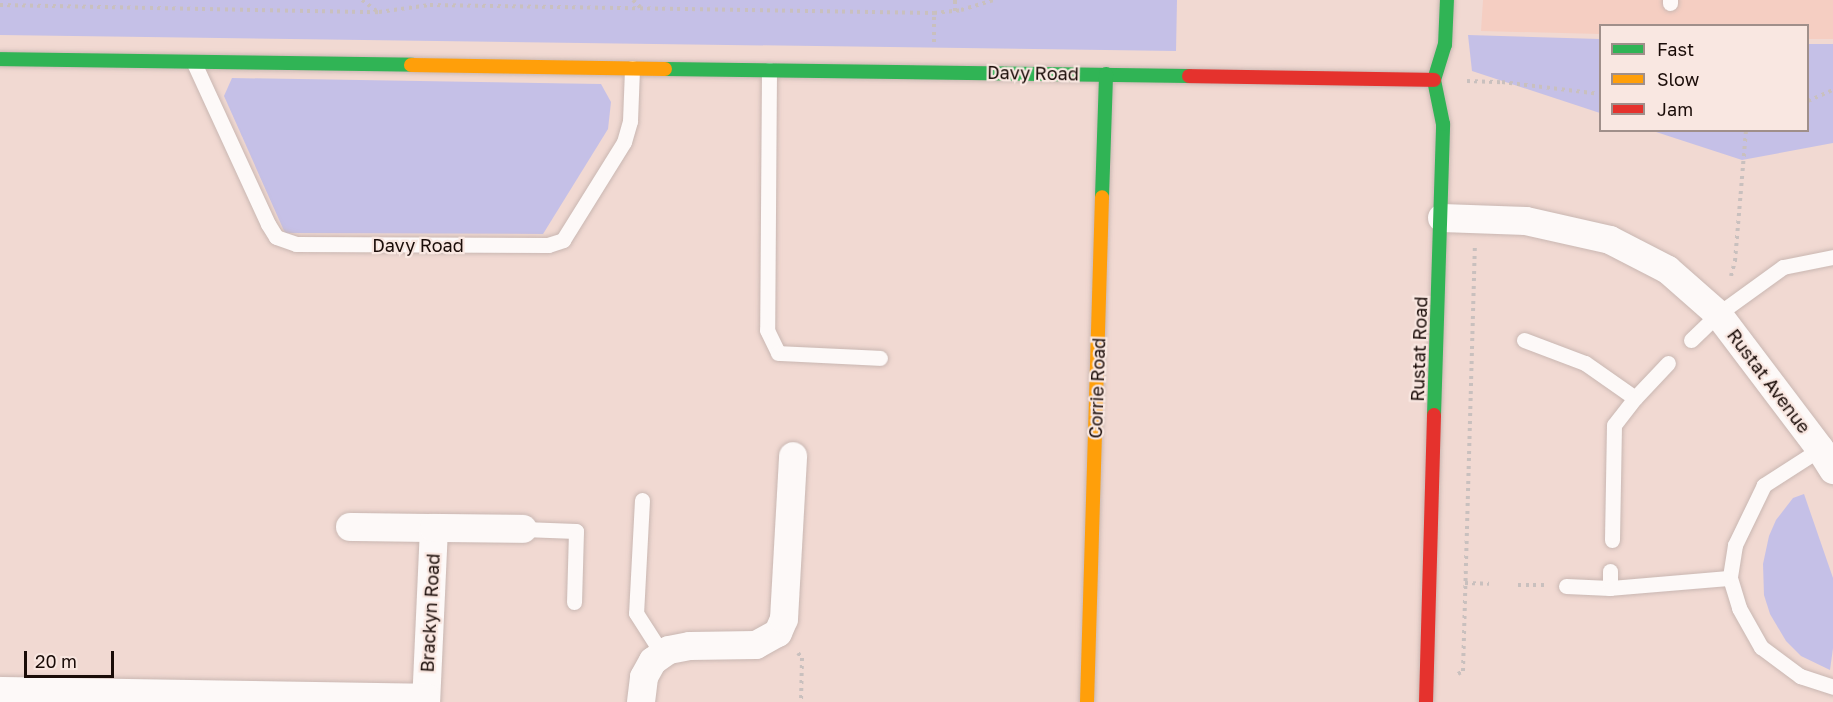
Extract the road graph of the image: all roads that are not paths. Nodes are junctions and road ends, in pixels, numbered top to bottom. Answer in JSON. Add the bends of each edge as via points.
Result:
{"nodes":[{"id":1,"x":1447,"y":0,"type":"edge"},
{"id":2,"x":0,"y":58,"type":"edge"},
{"id":3,"x":194,"y":63,"type":"junction"},
{"id":4,"x":632,"y":68,"type":"junction"},
{"id":5,"x":769,"y":70,"type":"junction"},
{"id":6,"x":1106,"y":74,"type":"junction"},
{"id":7,"x":1434,"y":80,"type":"junction"},
{"id":8,"x":1442,"y":218,"type":"junction"},
{"id":9,"x":1833,"y":257,"type":"edge"},
{"id":10,"x":1718,"y":314,"type":"junction"},
{"id":11,"x":1524,"y":340,"type":"dead end"},
{"id":12,"x":1691,"y":340,"type":"dead end"},
{"id":13,"x":880,"y":358,"type":"dead end"},
{"id":14,"x":1668,"y":363,"type":"dead end"},
{"id":15,"x":1635,"y":398,"type":"junction"},
{"id":16,"x":793,"y":456,"type":"dead end"},
{"id":17,"x":1826,"y":459,"type":"edge"},
{"id":18,"x":642,"y":500,"type":"dead end"},
{"id":19,"x":350,"y":527,"type":"dead end"},
{"id":20,"x":434,"y":528,"type":"junction"},
{"id":21,"x":523,"y":529,"type":"joint"},
{"id":22,"x":1612,"y":540,"type":"dead end"},
{"id":23,"x":1610,"y":571,"type":"dead end"},
{"id":24,"x":1730,"y":578,"type":"junction"},
{"id":25,"x":1566,"y":586,"type":"dead end"},
{"id":26,"x":1610,"y":588,"type":"junction"},
{"id":27,"x":574,"y":602,"type":"dead end"},
{"id":28,"x":663,"y":655,"type":"junction"},
{"id":29,"x":1833,"y":687,"type":"edge"},
{"id":30,"x":0,"y":691,"type":"edge"},
{"id":31,"x":426,"y":700,"type":"edge"},
{"id":32,"x":641,"y":702,"type":"edge"},
{"id":33,"x":1087,"y":702,"type":"edge"},
{"id":34,"x":1426,"y":702,"type":"edge"}],
"edges":[{"from":1,"to":7,"type":"street","name":"Rustat Road","via":[[1445,45]]},
{"from":2,"to":3,"type":"street","name":"Davy Road"},
{"from":3,"to":4,"type":"street","name":"Davy Road"},
{"from":3,"to":4,"type":"lane","name":"Davy Road","via":[[268,224],[276,237],[296,244],[548,245],[562,240],[624,142],[630,121]]},
{"from":4,"to":5,"type":"street","name":"Davy Road"},
{"from":5,"to":6,"type":"street","name":"Davy Road"},
{"from":5,"to":13,"type":"lane","via":[[767,330],[778,353]]},
{"from":6,"to":7,"type":"street","name":"Davy Road"},
{"from":6,"to":33,"type":"street","name":"Corrie Road"},
{"from":7,"to":8,"type":"street","name":"Rustat Road","via":[[1443,124]]},
{"from":8,"to":10,"type":"street","name":"Rustat Avenue","via":[[1526,221],[1610,240],[1668,270]]},
{"from":8,"to":34,"type":"street","name":"Rustat Road"},
{"from":9,"to":10,"type":"lane","name":"Rustat Avenue","via":[[1783,267]]},
{"from":10,"to":12,"type":"lane"},
{"from":10,"to":17,"type":"street","name":"Rustat Avenue"},
{"from":11,"to":15,"type":"lane","via":[[1585,363]]},
{"from":14,"to":15,"type":"lane"},
{"from":15,"to":22,"type":"lane","via":[[1614,425]]},
{"from":16,"to":28,"type":"street","via":[[784,618],[778,633],[756,645],[690,646]]},
{"from":17,"to":24,"type":"lane","name":"Rustat Avenue","via":[[1764,485],[1735,545]]},
{"from":18,"to":28,"type":"lane","via":[[636,613]]},
{"from":19,"to":20,"type":"street","name":"Brackyn Road"},
{"from":20,"to":21,"type":"street","name":"Brackyn Road"},
{"from":20,"to":31,"type":"street","name":"Brackyn Road"},
{"from":21,"to":27,"type":"lane","via":[[576,531]]},
{"from":23,"to":26,"type":"lane"},
{"from":24,"to":26,"type":"lane"},
{"from":24,"to":29,"type":"lane","name":"Rustat Avenue","via":[[1739,608],[1761,647],[1800,676]]},
{"from":25,"to":26,"type":"lane"},
{"from":28,"to":32,"type":"street","via":[[653,661],[644,677]]},
{"from":30,"to":31,"type":"street","name":"Brackyn Road"}]}
